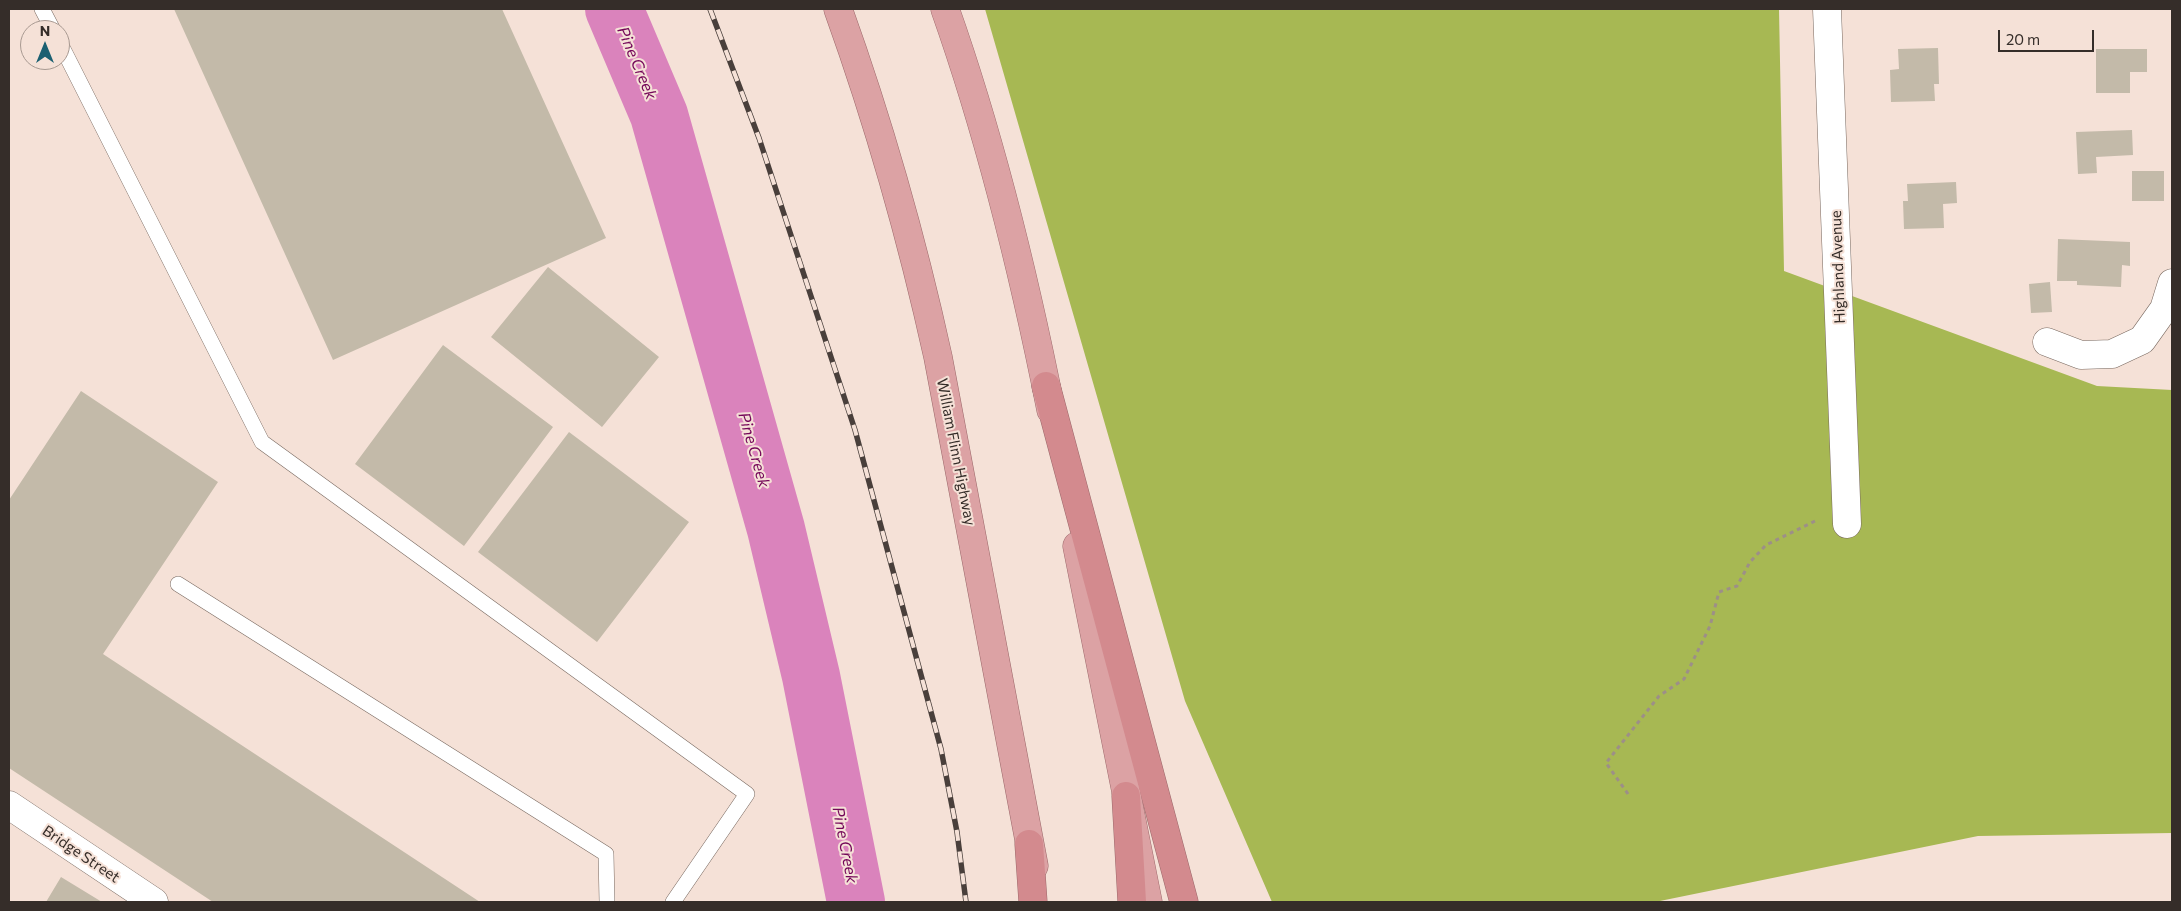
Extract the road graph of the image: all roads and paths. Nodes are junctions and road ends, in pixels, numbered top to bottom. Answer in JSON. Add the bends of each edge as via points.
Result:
{"nodes":[{"id":1,"x":838,"y":9,"type":"edge"},
{"id":2,"x":945,"y":9,"type":"edge"},
{"id":3,"x":1827,"y":9,"type":"edge"},
{"id":4,"x":70,"y":64,"type":"edge"},
{"id":5,"x":2172,"y":283,"type":"edge"},
{"id":6,"x":2047,"y":342,"type":"dead end"},
{"id":7,"x":1046,"y":386,"type":"junction"},
{"id":8,"x":1848,"y":513,"type":"joint"},
{"id":9,"x":178,"y":584,"type":"dead end"},
{"id":10,"x":1628,"y":794,"type":"dead end"},
{"id":11,"x":1126,"y":796,"type":"junction"},
{"id":12,"x":9,"y":805,"type":"edge"},
{"id":13,"x":1029,"y":844,"type":"junction"},
{"id":14,"x":154,"y":902,"type":"edge"},
{"id":15,"x":607,"y":902,"type":"edge"},
{"id":16,"x":673,"y":902,"type":"edge"},
{"id":17,"x":1033,"y":902,"type":"edge"},
{"id":18,"x":1043,"y":902,"type":"edge"},
{"id":19,"x":1132,"y":902,"type":"edge"},
{"id":20,"x":1148,"y":902,"type":"edge"},
{"id":21,"x":1184,"y":902,"type":"edge"}],
"edges":[{"from":1,"to":13,"type":"highway","name":"William Flinn Highway","via":[[878,126],[920,274]]},
{"from":2,"to":7,"type":"highway","via":[[985,131],[1005,205]]},
{"from":3,"to":8,"type":"street","name":"Highland Avenue"},
{"from":4,"to":16,"type":"lane","via":[[262,442],[747,794]]},
{"from":5,"to":6,"type":"street","via":[[2164,309],[2142,340],[2112,354],[2080,354]]},
{"from":7,"to":11,"type":"highway"},
{"from":7,"to":21,"type":"highway"},
{"from":8,"to":10,"type":"path","via":[[1829,510],[1814,522],[1766,545],[1750,562],[1738,586],[1719,592],[1710,626],[1684,679],[1659,696],[1606,763]]},
{"from":9,"to":15,"type":"lane","via":[[606,854]]},
{"from":11,"to":19,"type":"highway"},
{"from":11,"to":20,"type":"highway"},
{"from":12,"to":14,"type":"street","name":"Bridge Street"},
{"from":13,"to":17,"type":"highway"},
{"from":13,"to":18,"type":"highway","name":"William Flinn Highway"}]}
